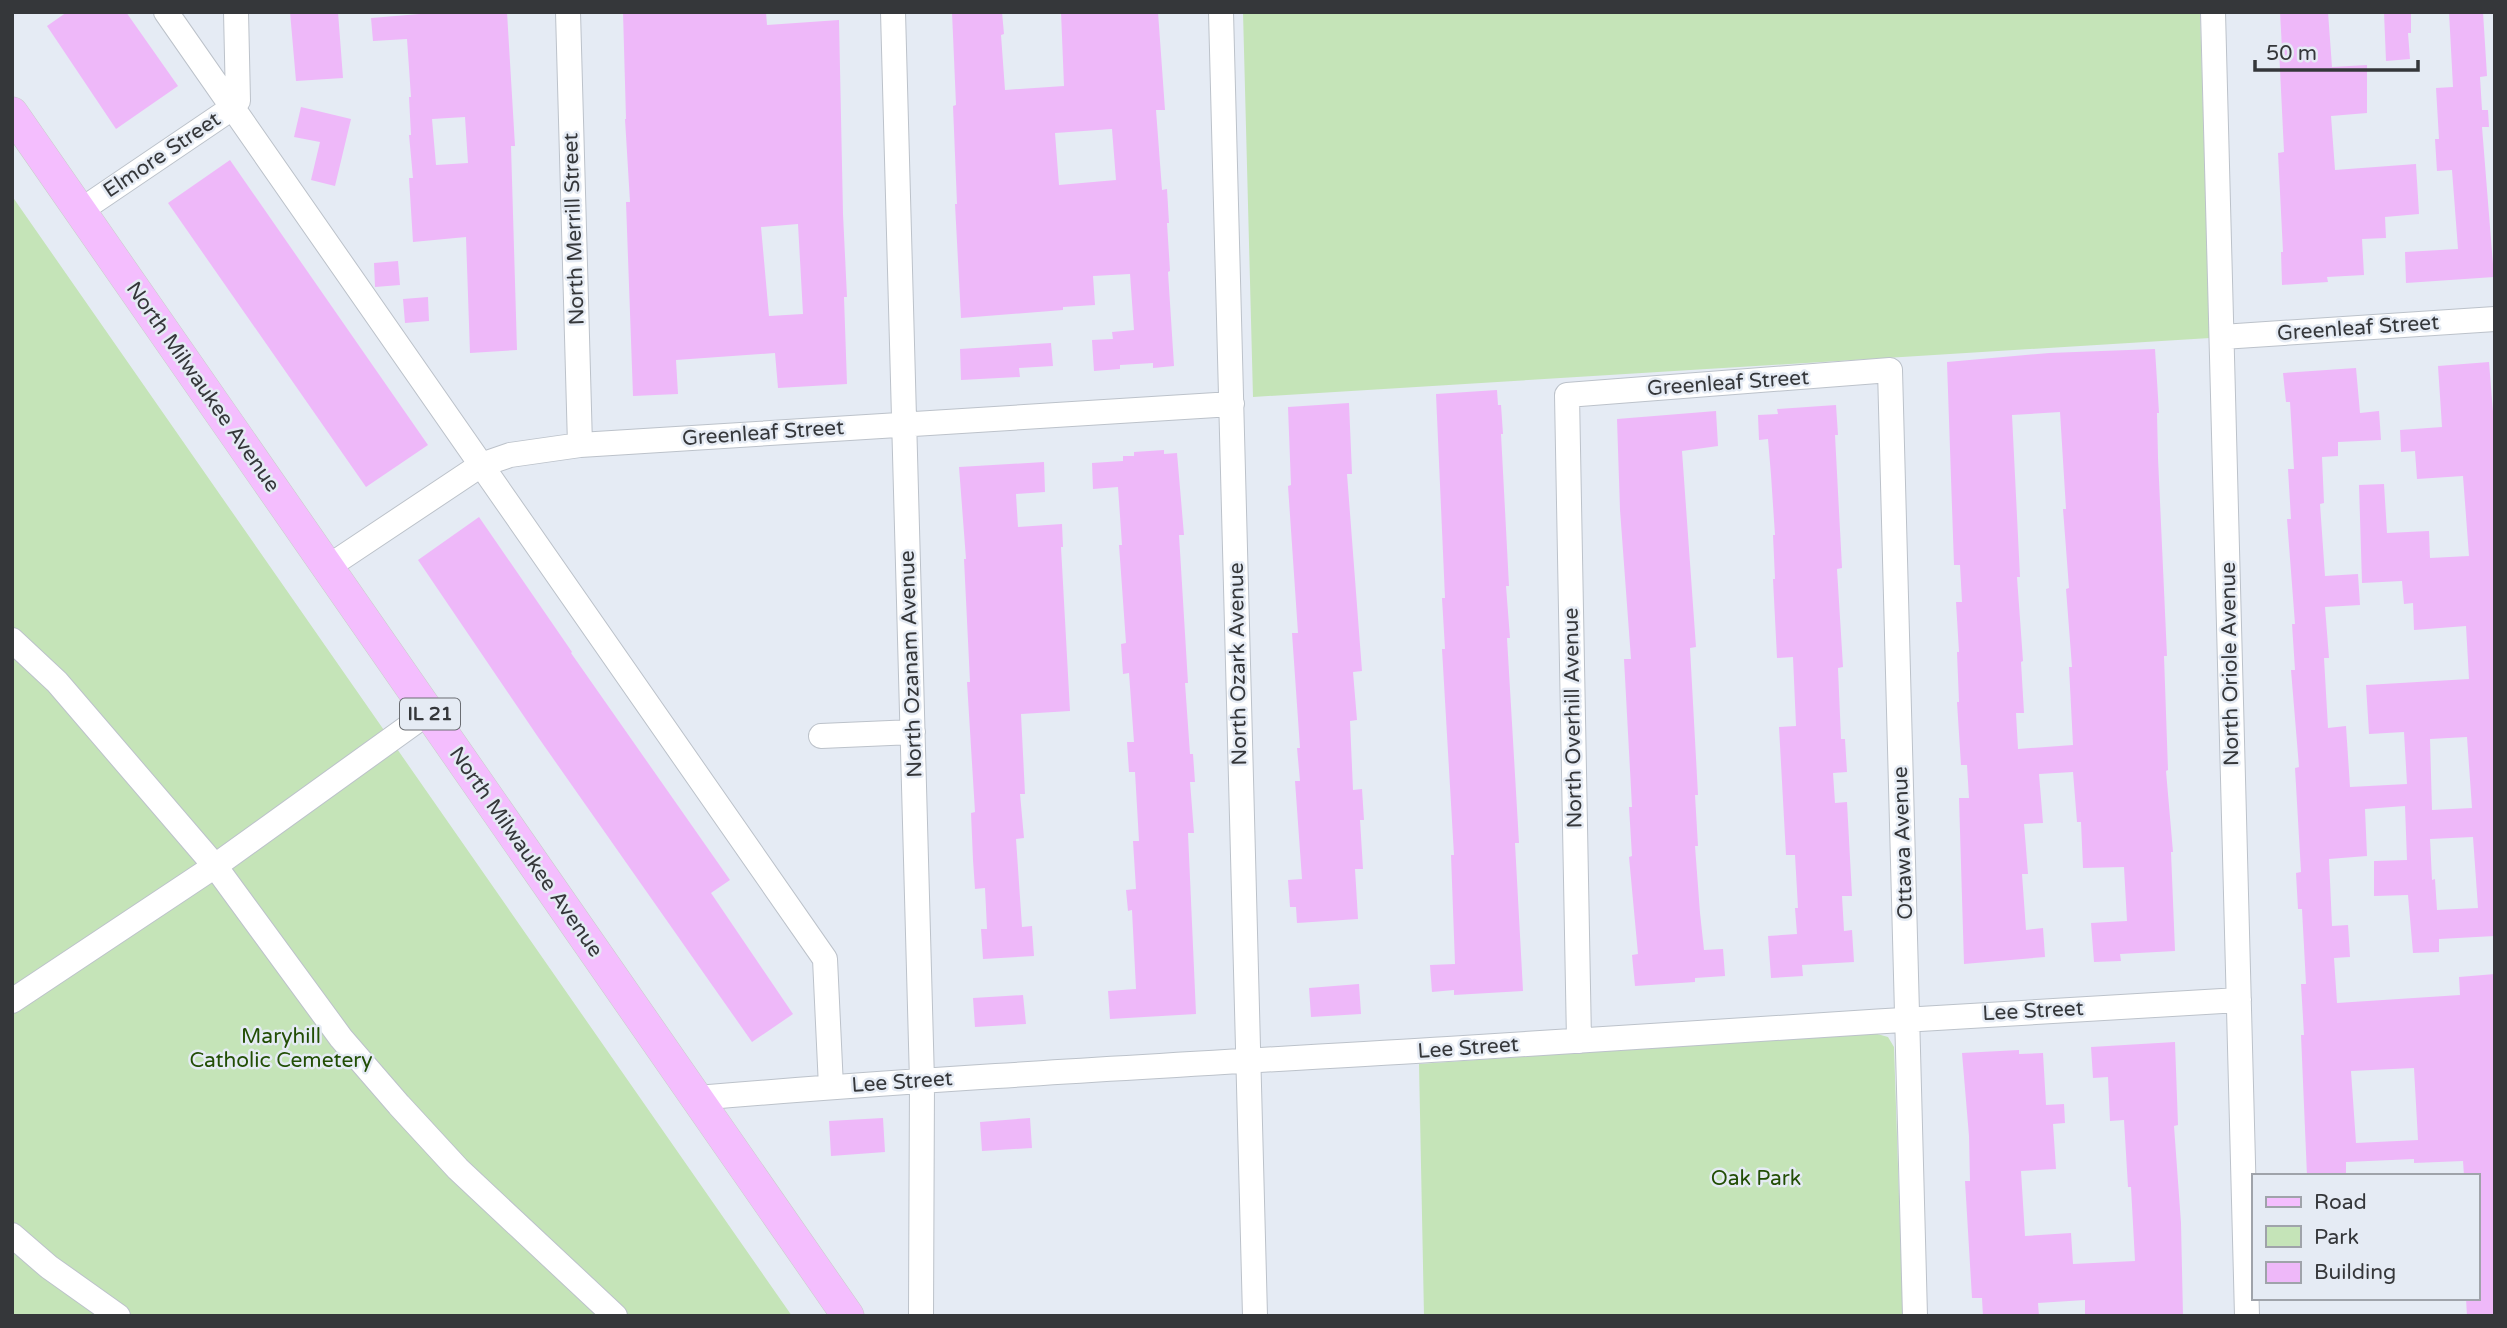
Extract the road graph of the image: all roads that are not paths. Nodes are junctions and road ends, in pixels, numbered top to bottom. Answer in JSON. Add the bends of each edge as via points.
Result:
{"nodes":[{"id":1,"x":166,"y":12,"type":"edge"},
{"id":2,"x":236,"y":12,"type":"edge"},
{"id":3,"x":568,"y":12,"type":"edge"},
{"id":4,"x":893,"y":12,"type":"edge"},
{"id":5,"x":1221,"y":12,"type":"edge"},
{"id":6,"x":2213,"y":12,"type":"edge"},
{"id":7,"x":232,"y":108,"type":"junction"},
{"id":8,"x":12,"y":113,"type":"edge"},
{"id":9,"x":80,"y":211,"type":"junction"},
{"id":10,"x":2495,"y":319,"type":"edge"},
{"id":11,"x":2222,"y":337,"type":"junction"},
{"id":12,"x":1890,"y":370,"type":"joint"},
{"id":13,"x":1567,"y":395,"type":"joint"},
{"id":14,"x":1232,"y":404,"type":"junction"},
{"id":15,"x":904,"y":424,"type":"junction"},
{"id":16,"x":580,"y":445,"type":"junction"},
{"id":17,"x":481,"y":465,"type":"junction"},
{"id":18,"x":328,"y":567,"type":"junction"},
{"id":19,"x":12,"y":640,"type":"edge"},
{"id":20,"x":429,"y":712,"type":"junction"},
{"id":21,"x":913,"y":732,"type":"junction"},
{"id":22,"x":821,"y":736,"type":"dead end"},
{"id":23,"x":215,"y":866,"type":"junction"},
{"id":24,"x":2239,"y":1000,"type":"junction"},
{"id":25,"x":12,"y":1001,"type":"edge"},
{"id":26,"x":1907,"y":1018,"type":"junction"},
{"id":27,"x":1579,"y":1041,"type":"junction"},
{"id":28,"x":1249,"y":1061,"type":"junction"},
{"id":29,"x":922,"y":1081,"type":"junction"},
{"id":30,"x":831,"y":1087,"type":"junction"},
{"id":31,"x":697,"y":1098,"type":"junction"},
{"id":32,"x":12,"y":1235,"type":"edge"},
{"id":33,"x":118,"y":1316,"type":"edge"},
{"id":34,"x":615,"y":1316,"type":"edge"},
{"id":35,"x":848,"y":1316,"type":"edge"},
{"id":36,"x":921,"y":1316,"type":"edge"},
{"id":37,"x":1255,"y":1316,"type":"edge"},
{"id":38,"x":1915,"y":1316,"type":"edge"},
{"id":39,"x":2247,"y":1316,"type":"edge"}],
"edges":[{"from":1,"to":7,"type":"street"},
{"from":2,"to":7,"type":"street","name":"Elmore Street","via":[[237,101]]},
{"from":3,"to":16,"type":"street","name":"North Merrill Street"},
{"from":4,"to":15,"type":"street","name":"North Ozanam Avenue"},
{"from":5,"to":14,"type":"street","name":"North Ozark Avenue"},
{"from":6,"to":11,"type":"street","name":"North Oriole Avenue"},
{"from":7,"to":9,"type":"street","name":"Elmore Street"},
{"from":7,"to":17,"type":"street"},
{"from":8,"to":9,"type":"main road","name":"North Milwaukee Avenue","number":"IL 21"},
{"from":9,"to":18,"type":"main road","name":"North Milwaukee Avenue","number":"IL 21"},
{"from":10,"to":11,"type":"street","name":"Greenleaf Street"},
{"from":11,"to":24,"type":"street","name":"North Oriole Avenue"},
{"from":12,"to":13,"type":"street","name":"Greenleaf Street"},
{"from":12,"to":26,"type":"street","name":"Ottawa Avenue"},
{"from":13,"to":27,"type":"street","name":"North Overhill Avenue"},
{"from":14,"to":15,"type":"street","name":"Greenleaf Street"},
{"from":14,"to":28,"type":"street","name":"North Ozark Avenue"},
{"from":15,"to":16,"type":"street","name":"Greenleaf Street"},
{"from":15,"to":21,"type":"street","name":"North Ozanam Avenue"},
{"from":16,"to":17,"type":"street","name":"Greenleaf Street","via":[[510,455]]},
{"from":17,"to":18,"type":"street","name":"Greenleaf Street"},
{"from":17,"to":30,"type":"street","via":[[825,959]]},
{"from":18,"to":20,"type":"main road","name":"North Milwaukee Avenue","number":"IL 21"},
{"from":19,"to":23,"type":"street","via":[[57,682]]},
{"from":20,"to":23,"type":"street"},
{"from":20,"to":31,"type":"main road","name":"North Milwaukee Avenue","number":"IL 21"},
{"from":21,"to":22,"type":"street"},
{"from":21,"to":29,"type":"street","name":"North Ozanam Avenue"},
{"from":23,"to":25,"type":"street"},
{"from":23,"to":34,"type":"street","via":[[341,1038],[399,1105],[458,1169]]},
{"from":24,"to":26,"type":"street","name":"Lee Street"},
{"from":24,"to":39,"type":"street","name":"North Oriole Avenue"},
{"from":26,"to":27,"type":"street","name":"Lee Street"},
{"from":26,"to":38,"type":"street","name":"Ottawa Avenue"},
{"from":27,"to":28,"type":"street","name":"Lee Street"},
{"from":28,"to":29,"type":"street","name":"Lee Street"},
{"from":28,"to":37,"type":"street","name":"North Ozark Avenue"},
{"from":29,"to":30,"type":"street","name":"Lee Street"},
{"from":29,"to":36,"type":"street","name":"North Ozanam Avenue"},
{"from":30,"to":31,"type":"street","name":"Lee Street"},
{"from":31,"to":35,"type":"main road","name":"North Milwaukee Avenue","number":"IL 21"},
{"from":32,"to":33,"type":"street"}]}
